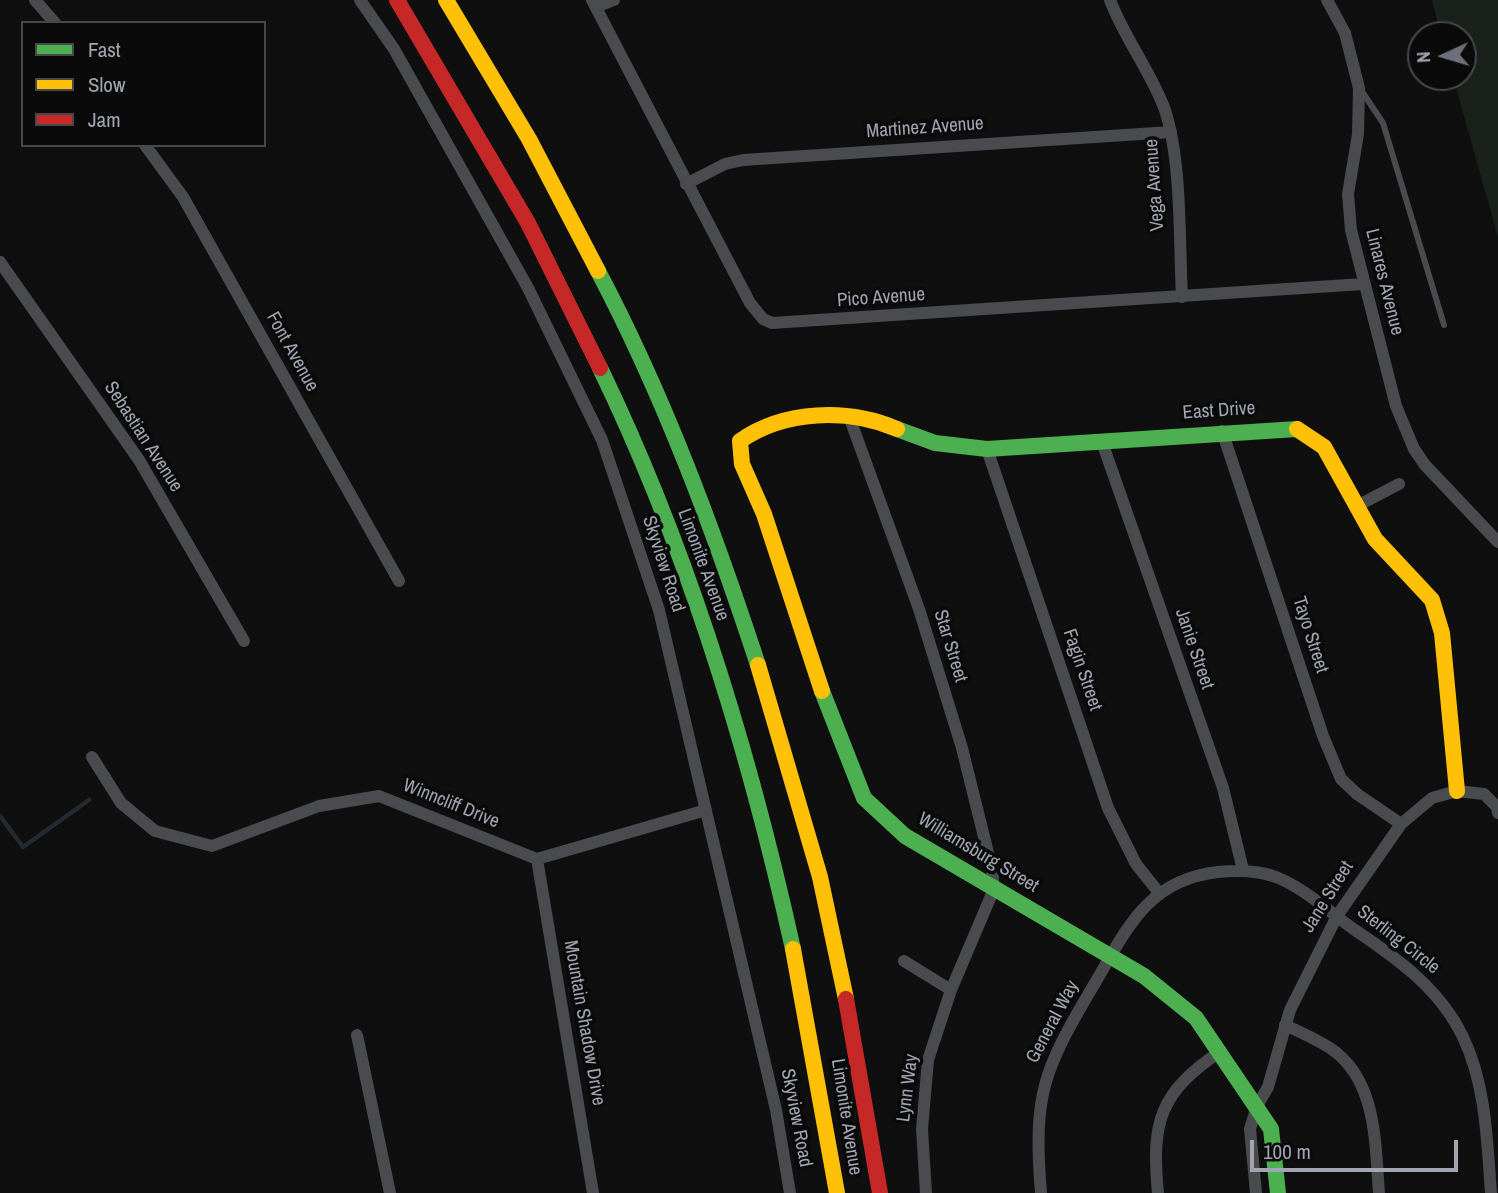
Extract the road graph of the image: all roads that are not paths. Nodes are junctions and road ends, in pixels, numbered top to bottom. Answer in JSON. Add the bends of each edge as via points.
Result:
{"nodes":[{"id":1,"x":35,"y":0,"type":"edge"},
{"id":2,"x":360,"y":0,"type":"edge"},
{"id":3,"x":397,"y":0,"type":"edge"},
{"id":4,"x":446,"y":0,"type":"edge"},
{"id":5,"x":614,"y":0,"type":"edge"},
{"id":6,"x":1110,"y":0,"type":"edge"},
{"id":7,"x":1327,"y":0,"type":"edge"},
{"id":8,"x":594,"y":4,"type":"edge"},
{"id":9,"x":53,"y":21,"type":"edge"},
{"id":10,"x":1359,"y":88,"type":"junction"},
{"id":11,"x":1171,"y":131,"type":"junction"},
{"id":12,"x":146,"y":147,"type":"edge"},
{"id":13,"x":686,"y":184,"type":"junction"},
{"id":14,"x":0,"y":262,"type":"edge"},
{"id":15,"x":1363,"y":284,"type":"junction"},
{"id":16,"x":1182,"y":297,"type":"junction"},
{"id":17,"x":1444,"y":325,"type":"dead end"},
{"id":18,"x":850,"y":419,"type":"junction"},
{"id":19,"x":1222,"y":431,"type":"junction"},
{"id":20,"x":740,"y":441,"type":"joint"},
{"id":21,"x":1102,"y":442,"type":"junction"},
{"id":22,"x":987,"y":449,"type":"junction"},
{"id":23,"x":1399,"y":484,"type":"dead end"},
{"id":24,"x":1355,"y":508,"type":"junction"},
{"id":25,"x":1498,"y":542,"type":"edge"},
{"id":26,"x":398,"y":581,"type":"dead end"},
{"id":27,"x":244,"y":641,"type":"dead end"},
{"id":28,"x":92,"y":757,"type":"dead end"},
{"id":29,"x":1457,"y":791,"type":"junction"},
{"id":30,"x":706,"y":810,"type":"junction"},
{"id":31,"x":1498,"y":813,"type":"edge"},
{"id":32,"x":1401,"y":824,"type":"junction"},
{"id":33,"x":537,"y":859,"type":"junction"},
{"id":34,"x":1243,"y":870,"type":"junction"},
{"id":35,"x":994,"y":889,"type":"junction"},
{"id":36,"x":1160,"y":894,"type":"junction"},
{"id":37,"x":1337,"y":916,"type":"junction"},
{"id":38,"x":1110,"y":956,"type":"junction"},
{"id":39,"x":904,"y":961,"type":"dead end"},
{"id":40,"x":951,"y":990,"type":"junction"},
{"id":41,"x":1286,"y":1025,"type":"junction"},
{"id":42,"x":357,"y":1035,"type":"dead end"},
{"id":43,"x":1221,"y":1051,"type":"junction"},
{"id":44,"x":1257,"y":1106,"type":"junction"},
{"id":45,"x":390,"y":1193,"type":"edge"},
{"id":46,"x":593,"y":1193,"type":"edge"},
{"id":47,"x":790,"y":1193,"type":"edge"},
{"id":48,"x":837,"y":1193,"type":"edge"},
{"id":49,"x":880,"y":1193,"type":"edge"},
{"id":50,"x":926,"y":1193,"type":"edge"},
{"id":51,"x":1041,"y":1193,"type":"edge"},
{"id":52,"x":1158,"y":1193,"type":"edge"},
{"id":53,"x":1256,"y":1193,"type":"edge"},
{"id":54,"x":1278,"y":1193,"type":"edge"},
{"id":55,"x":1379,"y":1193,"type":"edge"},
{"id":56,"x":1492,"y":1193,"type":"edge"}],
"edges":[{"from":1,"to":9,"type":"street"},
{"from":2,"to":30,"type":"street","name":"Skyview Road","via":[[394,49],[528,288],[602,440],[659,610]]},
{"from":3,"to":48,"type":"main road","name":"Limonite Avenue","via":[[489,149],[541,248],[641,459],[701,616],[789,923]]},
{"from":4,"to":49,"type":"main road","name":"Limonite Avenue","via":[[524,129],[608,289],[665,408],[717,537],[769,688],[826,893],[850,1004]]},
{"from":5,"to":8,"type":"street"},
{"from":6,"to":11,"type":"street","name":"Vega Avenue","via":[[1154,86]]},
{"from":7,"to":10,"type":"street","name":"Linares Avenue","via":[[1345,33]]},
{"from":8,"to":13,"type":"street","name":"Pico Avenue"},
{"from":10,"to":15,"type":"street","name":"Linares Avenue","via":[[1349,203]]},
{"from":10,"to":17,"type":"lane","via":[[1382,123]]},
{"from":11,"to":13,"type":"street","name":"Martinez Avenue","via":[[743,160]]},
{"from":11,"to":16,"type":"street","name":"Vega Avenue"},
{"from":12,"to":26,"type":"street","name":"Font Avenue","via":[[183,198]]},
{"from":13,"to":16,"type":"street","name":"Pico Avenue","via":[[750,303],[772,323]]},
{"from":14,"to":27,"type":"street","name":"Sebastian Avenue","via":[[139,460]]},
{"from":15,"to":16,"type":"street","name":"Pico Avenue"},
{"from":15,"to":25,"type":"street","name":"Linares Avenue","via":[[1396,406],[1414,449]]},
{"from":18,"to":20,"type":"main road","name":"East Drive","via":[[816,415],[779,421],[754,429]]},
{"from":18,"to":22,"type":"main road","name":"East Drive","via":[[890,426],[932,442]]},
{"from":18,"to":35,"type":"street","name":"Star Street","via":[[919,609],[962,748]]},
{"from":19,"to":21,"type":"main road","name":"East Drive"},
{"from":19,"to":24,"type":"main road","name":"East Drive","via":[[1300,429],[1324,447]]},
{"from":19,"to":32,"type":"street","name":"Tayo Street","via":[[1323,736],[1342,779]]},
{"from":20,"to":35,"type":"main road","name":"Williamsburg Street","via":[[742,464],[764,514],[831,717],[864,799],[905,836]]},
{"from":21,"to":22,"type":"main road","name":"East Drive"},
{"from":21,"to":34,"type":"street","name":"Janie Street","via":[[1223,788]]},
{"from":22,"to":36,"type":"street","name":"Fagin Street","via":[[1108,808],[1136,864]]},
{"from":23,"to":24,"type":"street"},
{"from":24,"to":29,"type":"main road","name":"East Drive","via":[[1375,539],[1432,600],[1442,633]]},
{"from":28,"to":33,"type":"street","name":"Winncliff Drive","via":[[121,803],[155,831],[212,846],[319,806],[379,796]]},
{"from":29,"to":31,"type":"street","via":[[1484,794]]},
{"from":29,"to":32,"type":"street","name":"Jane Street","via":[[1432,798]]},
{"from":30,"to":33,"type":"street"},
{"from":30,"to":47,"type":"street","name":"Skyview Road","via":[[776,1110]]},
{"from":32,"to":37,"type":"street","name":"Jane Street"},
{"from":33,"to":46,"type":"street","name":"Mountain Shadow Drive"},
{"from":34,"to":36,"type":"street","name":"General Way","via":[[1187,878]]},
{"from":34,"to":37,"type":"street","name":"Sterling Circle","via":[[1276,877]]},
{"from":35,"to":38,"type":"main road","name":"Williamsburg Street"},
{"from":35,"to":40,"type":"street","name":"Lynn Way"},
{"from":36,"to":38,"type":"street","name":"General Way","via":[[1135,916]]},
{"from":37,"to":41,"type":"street","name":"Jane Street","via":[[1315,954]]},
{"from":37,"to":56,"type":"street","name":"Sterling Circle","via":[[1435,994],[1464,1038],[1482,1100]]},
{"from":38,"to":43,"type":"main road","name":"Williamsburg Street","via":[[1176,999]]},
{"from":38,"to":51,"type":"street","name":"General Way","via":[[1057,1047],[1047,1073],[1037,1130]]},
{"from":39,"to":40,"type":"street"},
{"from":40,"to":50,"type":"street","name":"Lynn Way","via":[[934,1036],[923,1096]]},
{"from":41,"to":44,"type":"street","name":"Jane Street","via":[[1269,1087]]},
{"from":41,"to":55,"type":"street","via":[[1331,1048],[1359,1082],[1372,1117]]},
{"from":42,"to":45,"type":"street"},
{"from":43,"to":44,"type":"main road","name":"Williamsburg Street"},
{"from":43,"to":52,"type":"street","via":[[1186,1077],[1164,1112],[1155,1135]]},
{"from":44,"to":53,"type":"street","name":"Jane Street","via":[[1250,1129]]},
{"from":44,"to":54,"type":"main road","name":"Williamsburg Street","via":[[1271,1129]]}]}
